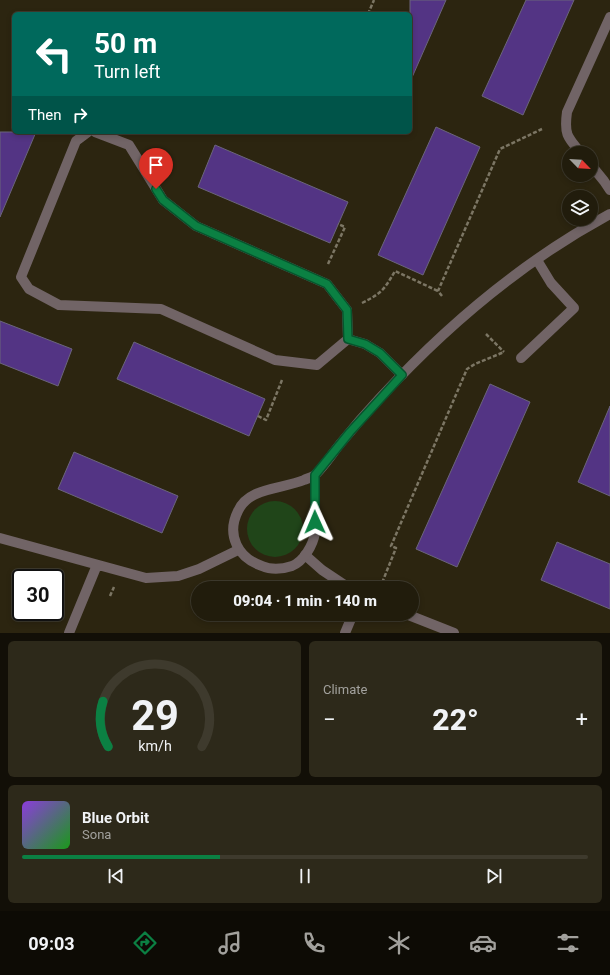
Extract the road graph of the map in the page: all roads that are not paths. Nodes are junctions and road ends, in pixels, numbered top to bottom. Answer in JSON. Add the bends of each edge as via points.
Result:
{"nodes":[{"id":1,"x":610,"y":17,"type":"edge"},
{"id":2,"x":85,"y":134,"type":"edge"},
{"id":3,"x":100,"y":134,"type":"edge"},
{"id":4,"x":575,"y":146,"type":"edge"},
{"id":5,"x":598,"y":174,"type":"edge"},
{"id":6,"x":610,"y":190,"type":"edge"},
{"id":7,"x":610,"y":214,"type":"edge"},
{"id":8,"x":537,"y":260,"type":"junction"},
{"id":9,"x":348,"y":339,"type":"junction"},
{"id":10,"x":521,"y":358,"type":"dead end"},
{"id":11,"x":402,"y":375,"type":"junction"},
{"id":12,"x":315,"y":475,"type":"junction"},
{"id":13,"x":0,"y":538,"type":"edge"},
{"id":14,"x":238,"y":550,"type":"junction"},
{"id":15,"x":305,"y":555,"type":"junction"},
{"id":16,"x":97,"y":565,"type":"junction"},
{"id":17,"x":338,"y":581,"type":"edge"},
{"id":18,"x":419,"y":619,"type":"edge"},
{"id":19,"x":350,"y":621,"type":"edge"},
{"id":20,"x":68,"y":633,"type":"edge"},
{"id":21,"x":345,"y":633,"type":"edge"},
{"id":22,"x":454,"y":633,"type":"edge"}],
"edges":[{"from":1,"to":4,"type":"street","via":[[567,112],[564,127]]},
{"from":2,"to":9,"type":"street","via":[[76,141],[22,277],[29,289],[59,305],[161,309],[275,360],[317,365]]},
{"from":3,"to":9,"type":"street","via":[[129,145],[163,200],[196,226],[327,284],[347,310]]},
{"from":5,"to":6,"type":"street"},
{"from":7,"to":8,"type":"street","via":[[587,226]]},
{"from":8,"to":10,"type":"street","via":[[551,283],[574,308]]},
{"from":8,"to":11,"type":"street","via":[[465,314]]},
{"from":9,"to":11,"type":"street","via":[[365,344],[380,353]]},
{"from":11,"to":12,"type":"street"},
{"from":12,"to":14,"type":"street","via":[[262,492],[243,503],[234,521],[233,534]]},
{"from":12,"to":15,"type":"street","via":[[315,533]]},
{"from":13,"to":16,"type":"street"},
{"from":14,"to":15,"type":"street","via":[[262,567],[272,568],[293,566]]},
{"from":14,"to":16,"type":"street","via":[[178,576],[146,578]]},
{"from":15,"to":17,"type":"street"},
{"from":16,"to":20,"type":"street"},
{"from":18,"to":22,"type":"street"},
{"from":19,"to":21,"type":"street"}]}
